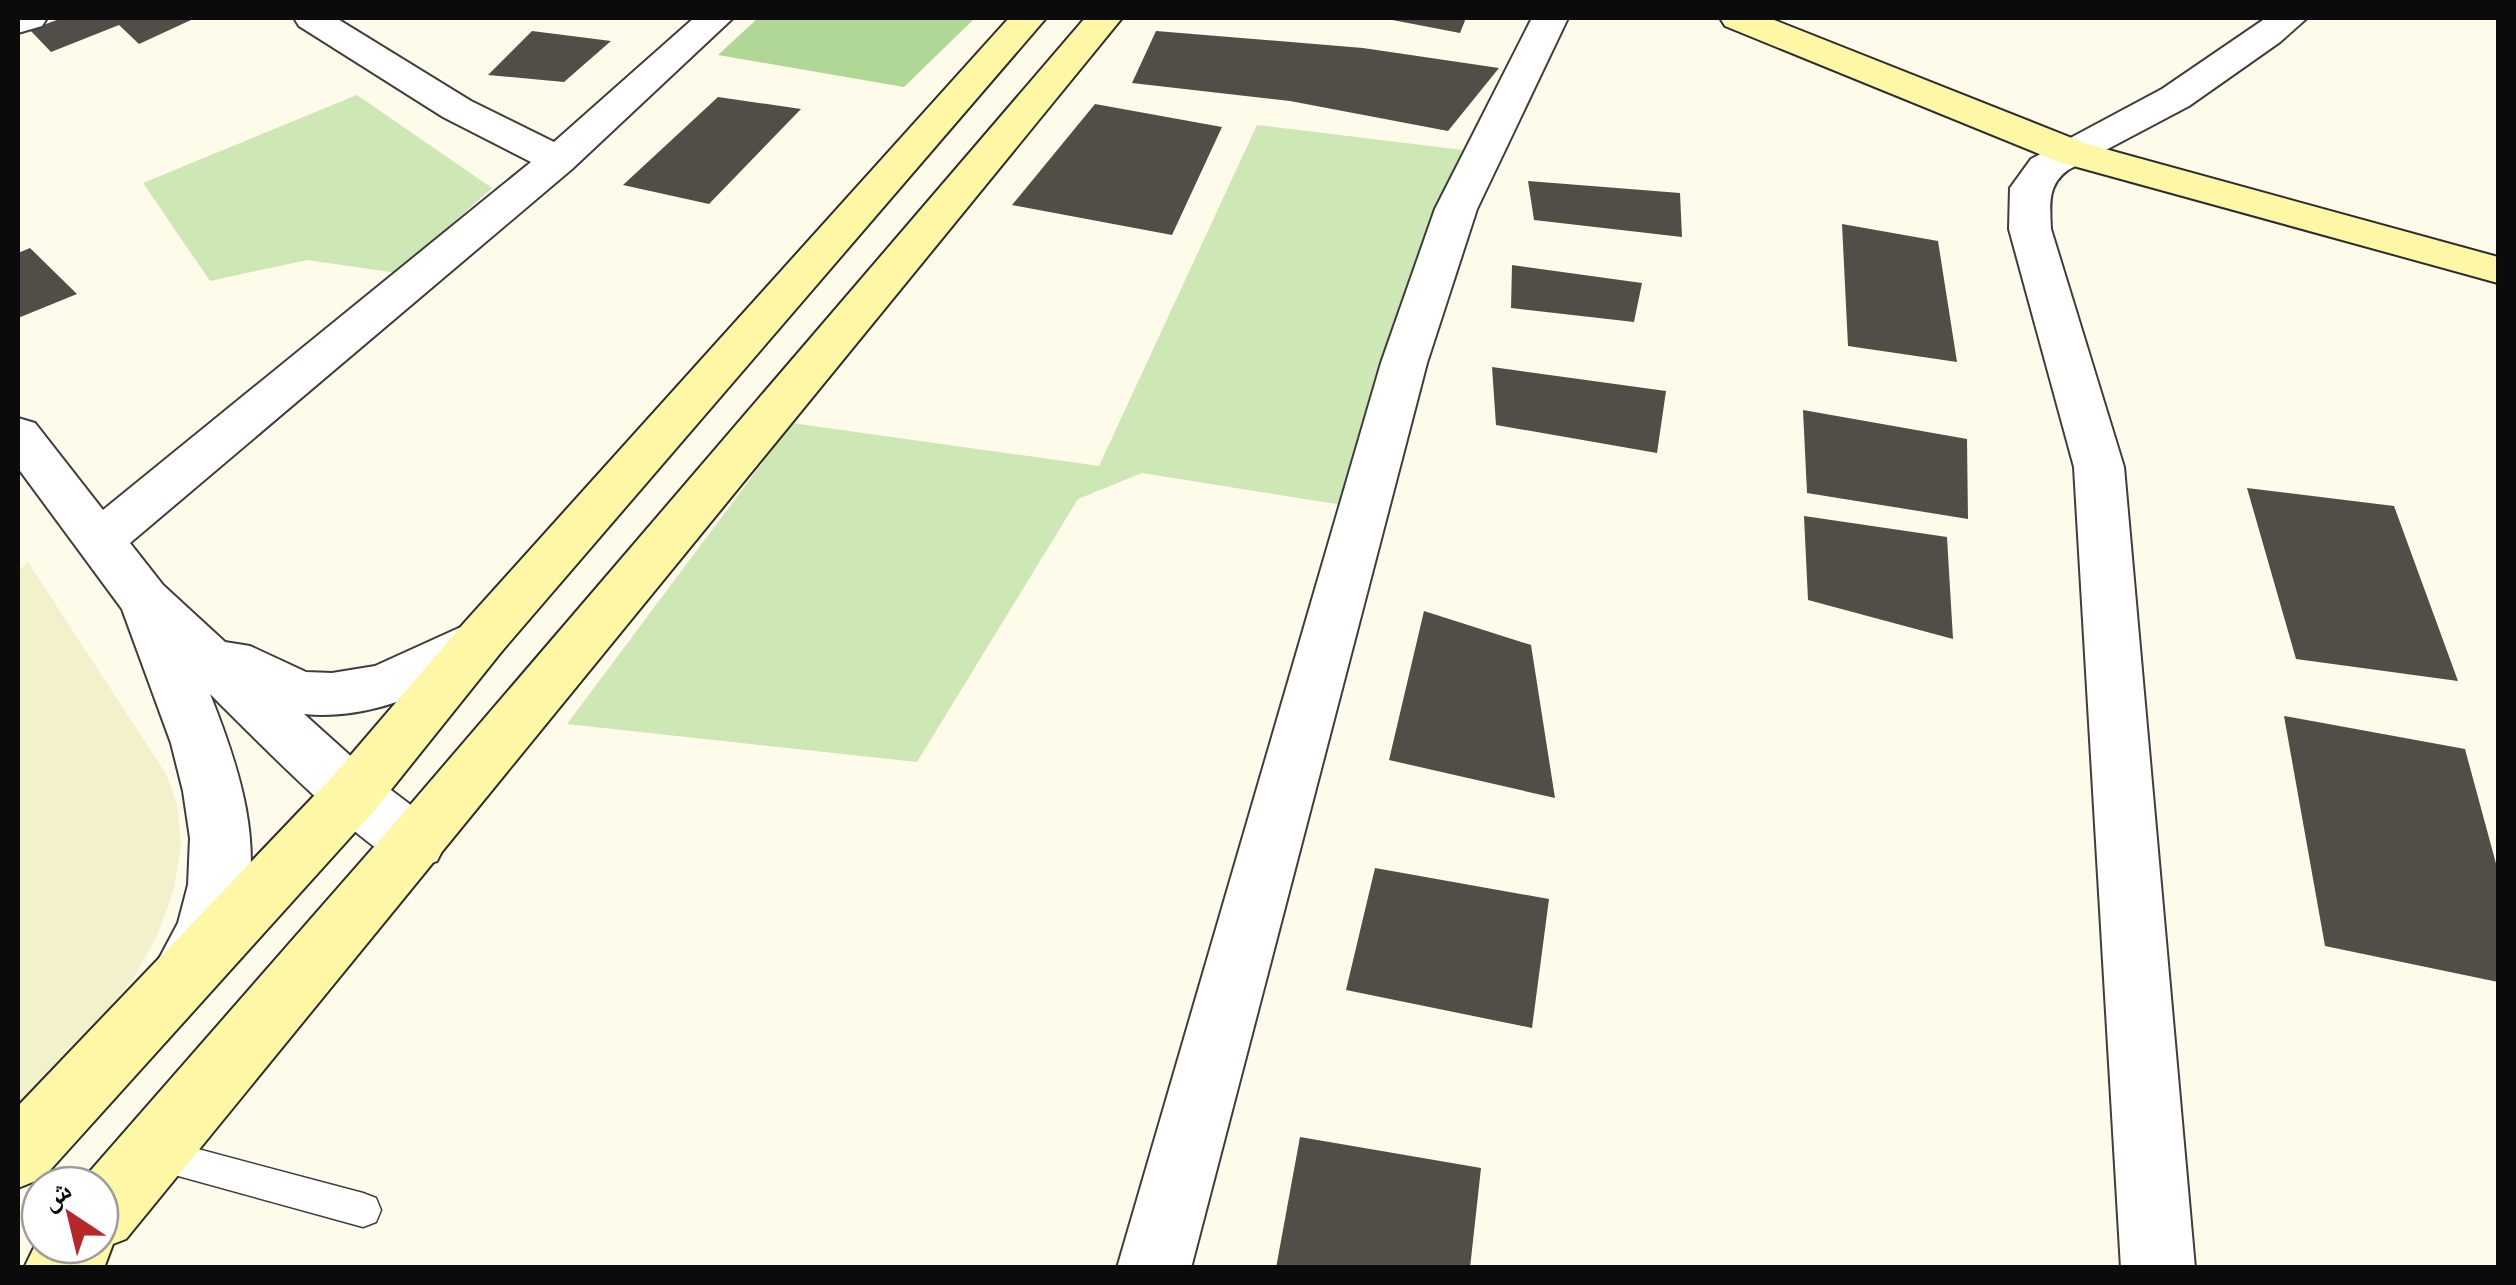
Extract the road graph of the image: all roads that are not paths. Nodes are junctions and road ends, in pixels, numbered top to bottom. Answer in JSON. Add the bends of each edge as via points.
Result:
{"nodes":[{"id":1,"x":29,"y":18,"type":"edge"},
{"id":2,"x":312,"y":18,"type":"edge"},
{"id":3,"x":715,"y":18,"type":"edge"},
{"id":4,"x":1028,"y":18,"type":"edge"},
{"id":5,"x":1104,"y":18,"type":"edge"},
{"id":6,"x":1550,"y":18,"type":"edge"},
{"id":7,"x":1738,"y":18,"type":"edge"},
{"id":8,"x":2290,"y":18,"type":"edge"},
{"id":9,"x":18,"y":22,"type":"edge"},
{"id":10,"x":2073,"y":153,"type":"junction"},
{"id":11,"x":558,"y":160,"type":"junction"},
{"id":12,"x":2498,"y":270,"type":"edge"},
{"id":13,"x":18,"y":434,"type":"edge"},
{"id":14,"x":101,"y":539,"type":"junction"},
{"id":15,"x":144,"y":599,"type":"junction"},
{"id":16,"x":484,"y":638,"type":"junction"},
{"id":17,"x":354,"y":794,"type":"junction"},
{"id":18,"x":415,"y":844,"type":"junction"},
{"id":19,"x":162,"y":1000,"type":"junction"},
{"id":20,"x":151,"y":1152,"type":"junction"},
{"id":21,"x":18,"y":1155,"type":"edge"},
{"id":22,"x":120,"y":1190,"type":"edge"},
{"id":23,"x":364,"y":1210,"type":"dead end"},
{"id":24,"x":1154,"y":1268,"type":"edge"},
{"id":25,"x":2158,"y":1268,"type":"edge"}],
"edges":[{"from":1,"to":9,"type":"street"},
{"from":2,"to":11,"type":"street","via":[[457,109]]},
{"from":3,"to":11,"type":"street"},
{"from":4,"to":16,"type":"street"},
{"from":5,"to":18,"type":"street"},
{"from":6,"to":24,"type":"street","via":[[1456,209],[1404,363]]},
{"from":7,"to":10,"type":"street"},
{"from":8,"to":10,"type":"street","via":[[2240,57]]},
{"from":10,"to":12,"type":"street"},
{"from":10,"to":25,"type":"street","via":[[2051,162],[2032,182],[2030,229],[2099,467]]},
{"from":11,"to":14,"type":"street"},
{"from":13,"to":14,"type":"street"},
{"from":14,"to":15,"type":"street"},
{"from":15,"to":16,"type":"street","via":[[221,657],[280,686],[333,696],[430,668]]},
{"from":15,"to":17,"type":"street"},
{"from":15,"to":19,"type":"street","via":[[196,733],[220,818],[222,854],[198,952]]},
{"from":16,"to":17,"type":"street"},
{"from":17,"to":18,"type":"street"},
{"from":17,"to":19,"type":"street"},
{"from":18,"to":20,"type":"street"},
{"from":19,"to":21,"type":"street"},
{"from":20,"to":22,"type":"street"},
{"from":20,"to":23,"type":"lane"}]}
